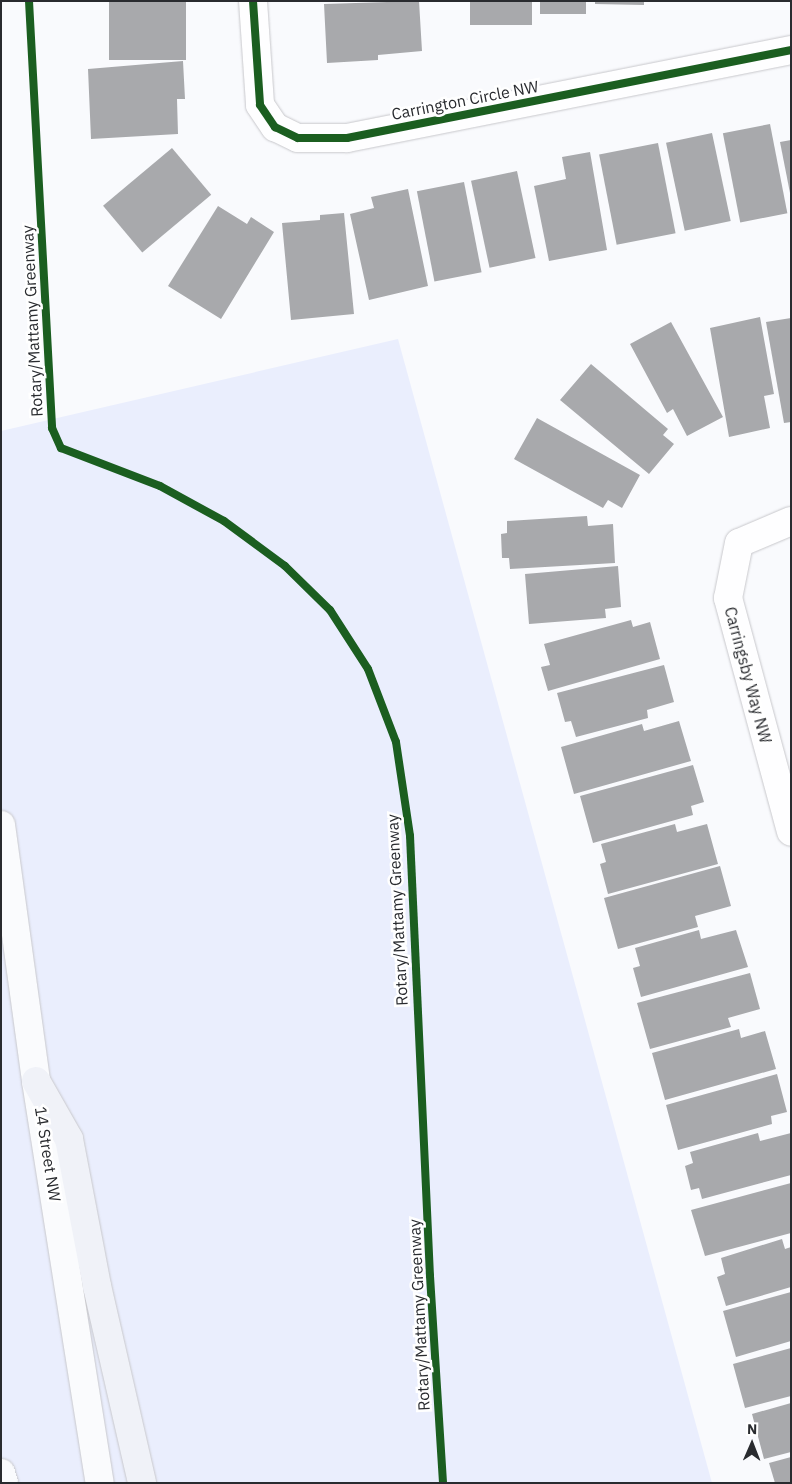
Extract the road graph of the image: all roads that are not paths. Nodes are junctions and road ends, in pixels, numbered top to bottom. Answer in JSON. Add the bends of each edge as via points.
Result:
{"nodes":[{"id":1,"x":253,"y":1,"type":"edge"},
{"id":2,"x":791,"y":50,"type":"edge"},
{"id":3,"x":791,"y":521,"type":"edge"},
{"id":4,"x":1,"y":825,"type":"edge"},
{"id":5,"x":791,"y":832,"type":"edge"},
{"id":6,"x":36,"y":1081,"type":"junction"},
{"id":7,"x":1,"y":1473,"type":"edge"},
{"id":8,"x":4,"y":1483,"type":"edge"},
{"id":9,"x":100,"y":1483,"type":"edge"},
{"id":10,"x":142,"y":1483,"type":"edge"}],
"edges":[{"from":1,"to":2,"type":"street","name":"Carrington Circle NW","via":[[260,105],[275,127],[298,138],[346,138]]},
{"from":3,"to":5,"type":"street","name":"Carringsby Way NW","via":[[739,543],[728,598]]},
{"from":4,"to":6,"type":"main road","name":"14 Street NW"},
{"from":6,"to":9,"type":"main road","name":"14 Street NW"},
{"from":6,"to":10,"type":"highway","via":[[68,1139],[97,1286]]},
{"from":7,"to":8,"type":"main road"}]}
